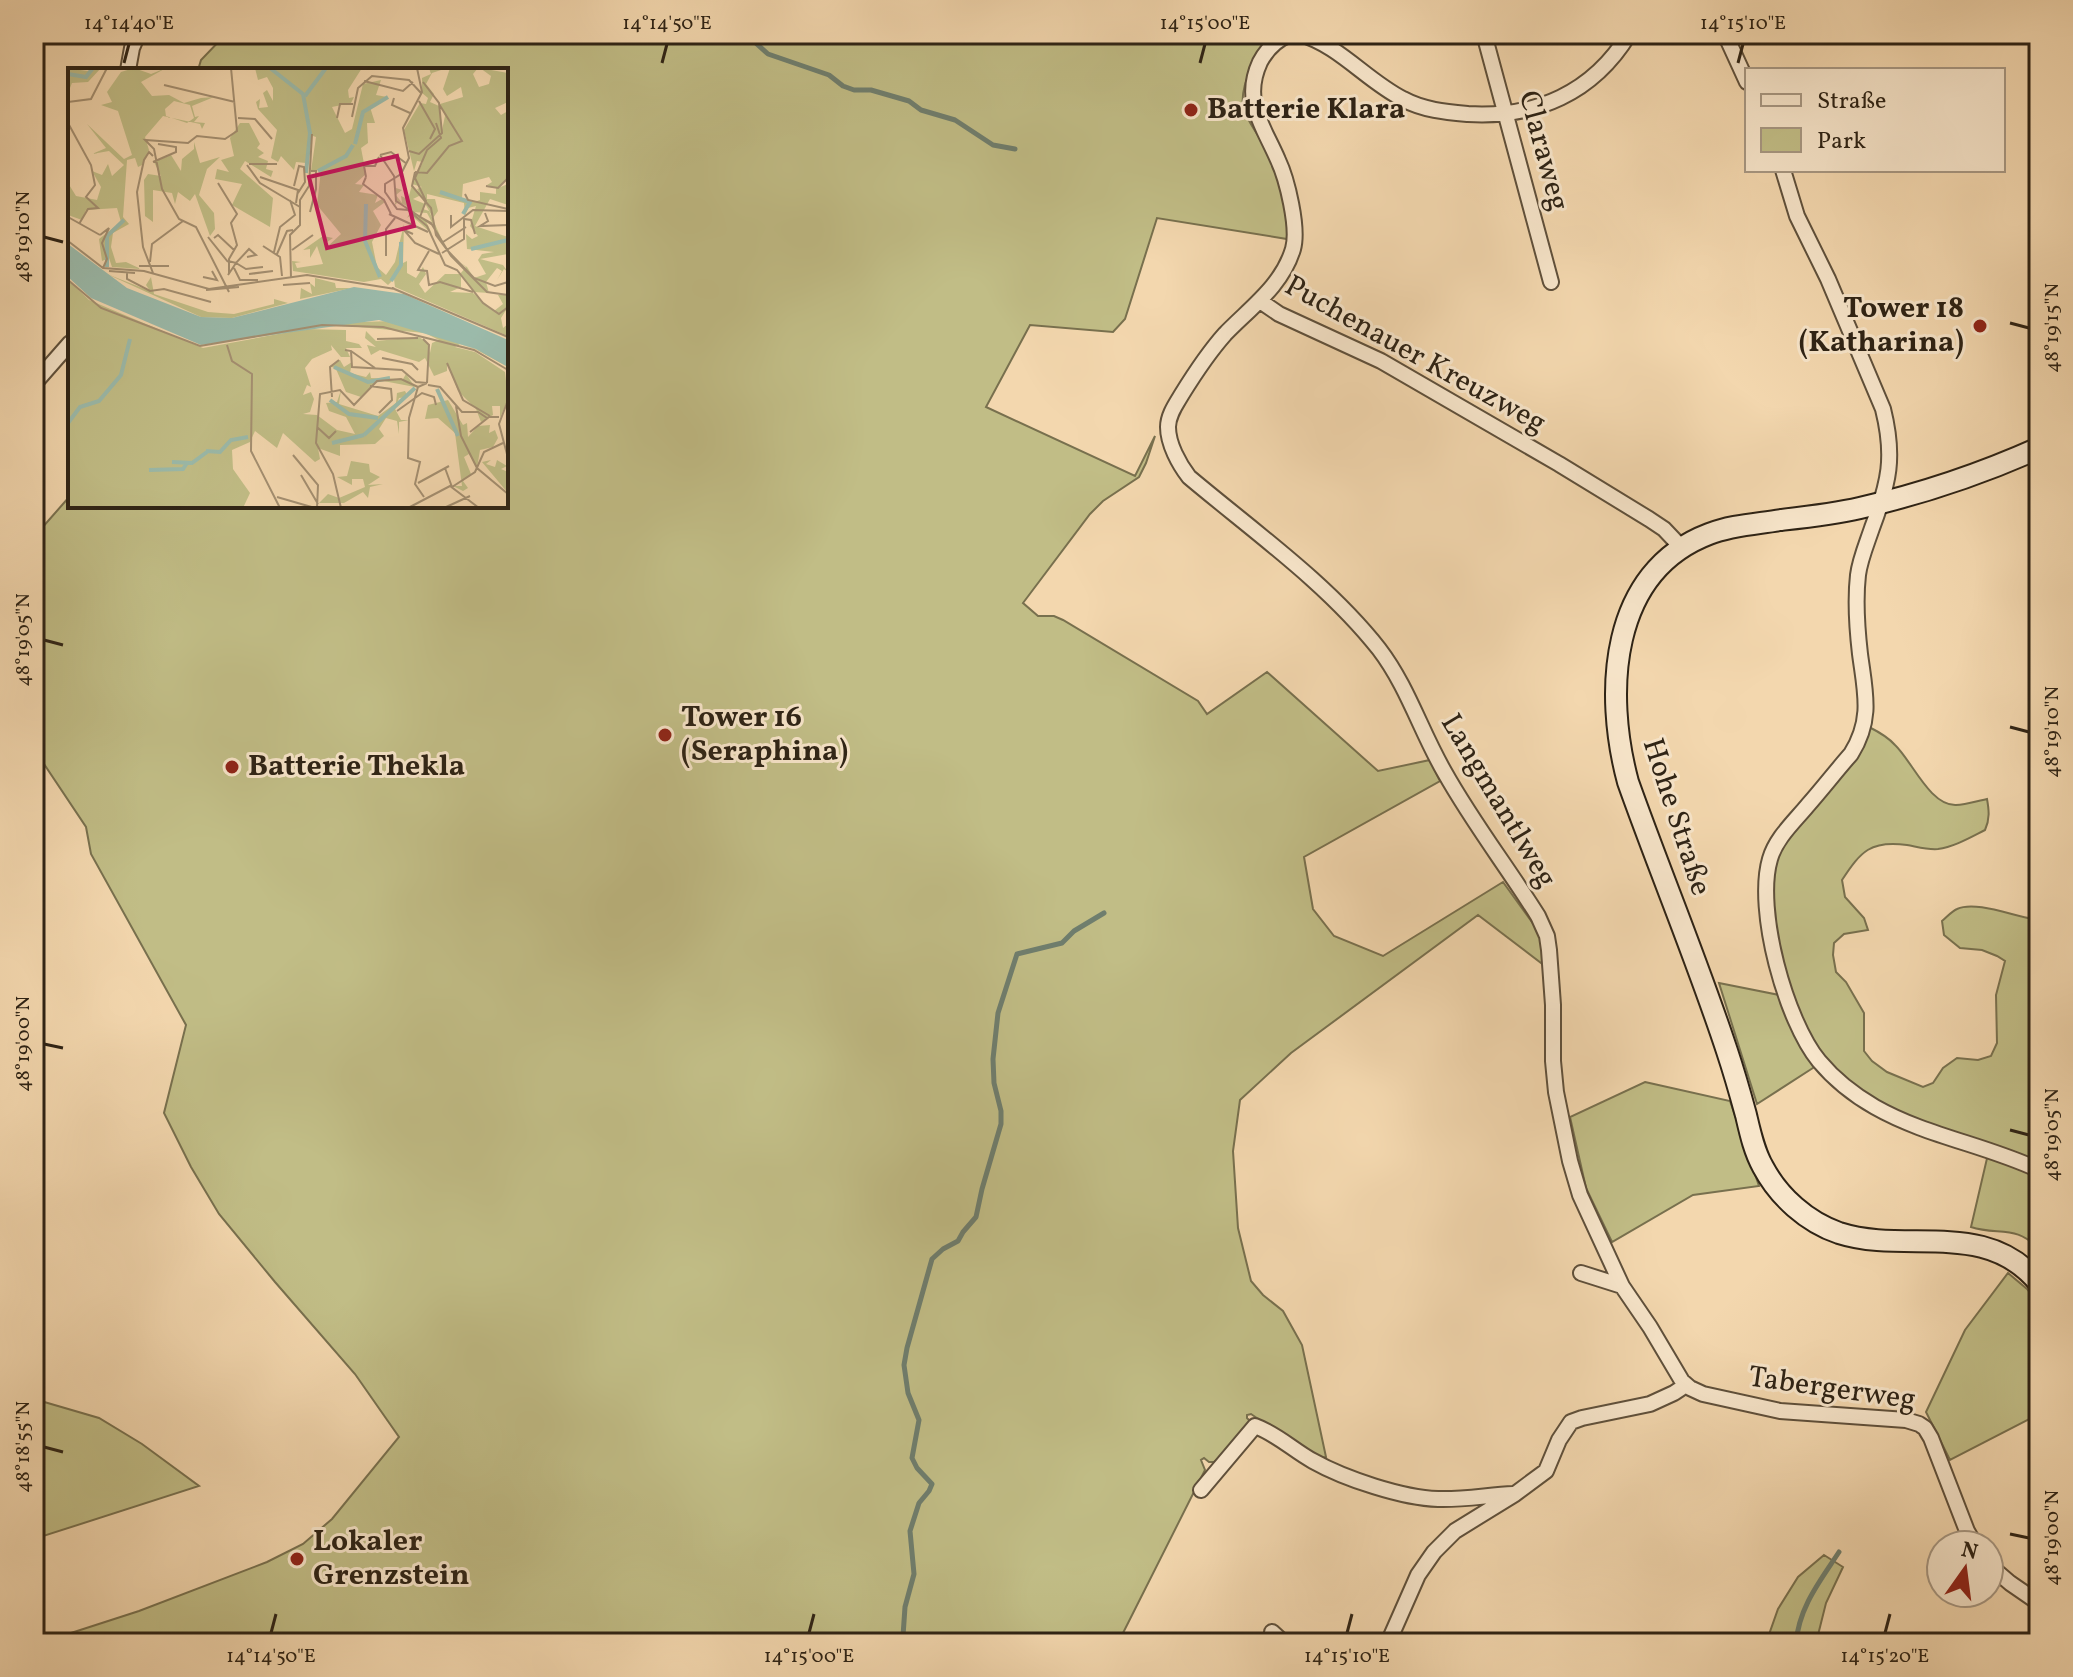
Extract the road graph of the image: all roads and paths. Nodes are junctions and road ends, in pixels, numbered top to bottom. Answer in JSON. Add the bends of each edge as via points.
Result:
{"nodes":[{"id":1,"x":138,"y":34,"type":"edge"},
{"id":2,"x":1291,"y":34,"type":"edge"},
{"id":3,"x":1300,"y":34,"type":"edge"},
{"id":4,"x":1484,"y":34,"type":"edge"},
{"id":5,"x":1629,"y":34,"type":"edge"},
{"id":6,"x":1725,"y":34,"type":"edge"},
{"id":7,"x":2030,"y":34,"type":"edge"},
{"id":8,"x":2039,"y":44,"type":"edge"},
{"id":9,"x":128,"y":68,"type":"edge"},
{"id":10,"x":1745,"y":78,"type":"edge"},
{"id":11,"x":1506,"y":113,"type":"junction"},
{"id":12,"x":1784,"y":172,"type":"edge"},
{"id":13,"x":1551,"y":282,"type":"dead end"},
{"id":14,"x":1260,"y":301,"type":"junction"},
{"id":15,"x":68,"y":345,"type":"edge"},
{"id":16,"x":34,"y":384,"type":"edge"},
{"id":17,"x":2039,"y":448,"type":"edge"},
{"id":18,"x":1189,"y":477,"type":"joint"},
{"id":19,"x":1881,"y":503,"type":"junction"},
{"id":20,"x":1682,"y":548,"type":"junction"},
{"id":21,"x":2039,"y":1170,"type":"edge"},
{"id":22,"x":1581,"y":1273,"type":"dead end"},
{"id":23,"x":2039,"y":1283,"type":"edge"},
{"id":24,"x":1622,"y":1286,"type":"junction"},
{"id":25,"x":1686,"y":1385,"type":"junction"},
{"id":26,"x":1201,"y":1490,"type":"dead end"},
{"id":27,"x":1515,"y":1494,"type":"junction"},
{"id":28,"x":1966,"y":1529,"type":"edge"},
{"id":29,"x":2005,"y":1579,"type":"edge"},
{"id":30,"x":2039,"y":1603,"type":"edge"},
{"id":31,"x":1272,"y":1632,"type":"dead end"},
{"id":32,"x":1284,"y":1643,"type":"edge"},
{"id":33,"x":1388,"y":1643,"type":"edge"}],
"edges":[{"from":1,"to":9,"type":"street"},
{"from":2,"to":14,"type":"street","via":[[1265,53],[1252,92],[1283,173],[1295,243],[1286,268]]},
{"from":3,"to":11,"type":"street","via":[[1318,40],[1419,107]]},
{"from":4,"to":11,"type":"street","name":"Claraweg"},
{"from":5,"to":11,"type":"street","via":[[1602,71],[1584,84],[1530,110]]},
{"from":6,"to":10,"type":"street"},
{"from":7,"to":8,"type":"street"},
{"from":11,"to":13,"type":"street","name":"Claraweg"},
{"from":12,"to":19,"type":"street","via":[[1797,216],[1883,409],[1890,468]]},
{"from":14,"to":18,"type":"street","name":"Puchenauer Kreuzweg","via":[[1213,349],[1169,418],[1171,441]]},
{"from":14,"to":20,"type":"street","name":"Puchenauer Kreuzweg","via":[[1381,361],[1559,464],[1649,519]]},
{"from":15,"to":16,"type":"street"},
{"from":17,"to":19,"type":"main road","name":"Hohe Straße"},
{"from":18,"to":24,"type":"street","name":"Langmantlweg","via":[[1326,592],[1377,647],[1458,796],[1538,916],[1548,942],[1554,1077],[1565,1139],[1580,1195]]},
{"from":19,"to":20,"type":"main road","name":"Hohe Straße","via":[[1726,528]]},
{"from":19,"to":21,"type":"street","via":[[1857,582],[1865,724],[1851,754],[1778,841],[1770,859],[1770,939],[1806,1041],[1835,1078],[1900,1119]]},
{"from":20,"to":23,"type":"main road","name":"Hohe Straße","via":[[1653,574],[1630,614],[1617,672],[1618,741],[1653,853],[1728,1052],[1762,1166],[1798,1210],[1838,1233],[1979,1245],[2018,1264]]},
{"from":22,"to":24,"type":"street"},
{"from":24,"to":25,"type":"street"},
{"from":25,"to":27,"type":"street","via":[[1650,1404],[1571,1422],[1546,1471]]},
{"from":25,"to":28,"type":"street","name":"Tabergerweg","via":[[1703,1394],[1780,1411],[1899,1418],[1919,1424],[1931,1438]]},
{"from":26,"to":27,"type":"street","via":[[1255,1426],[1325,1467],[1403,1494],[1440,1500]]},
{"from":27,"to":33,"type":"street","via":[[1455,1531],[1434,1552]]},
{"from":29,"to":30,"type":"street"},
{"from":31,"to":32,"type":"street"}]}
